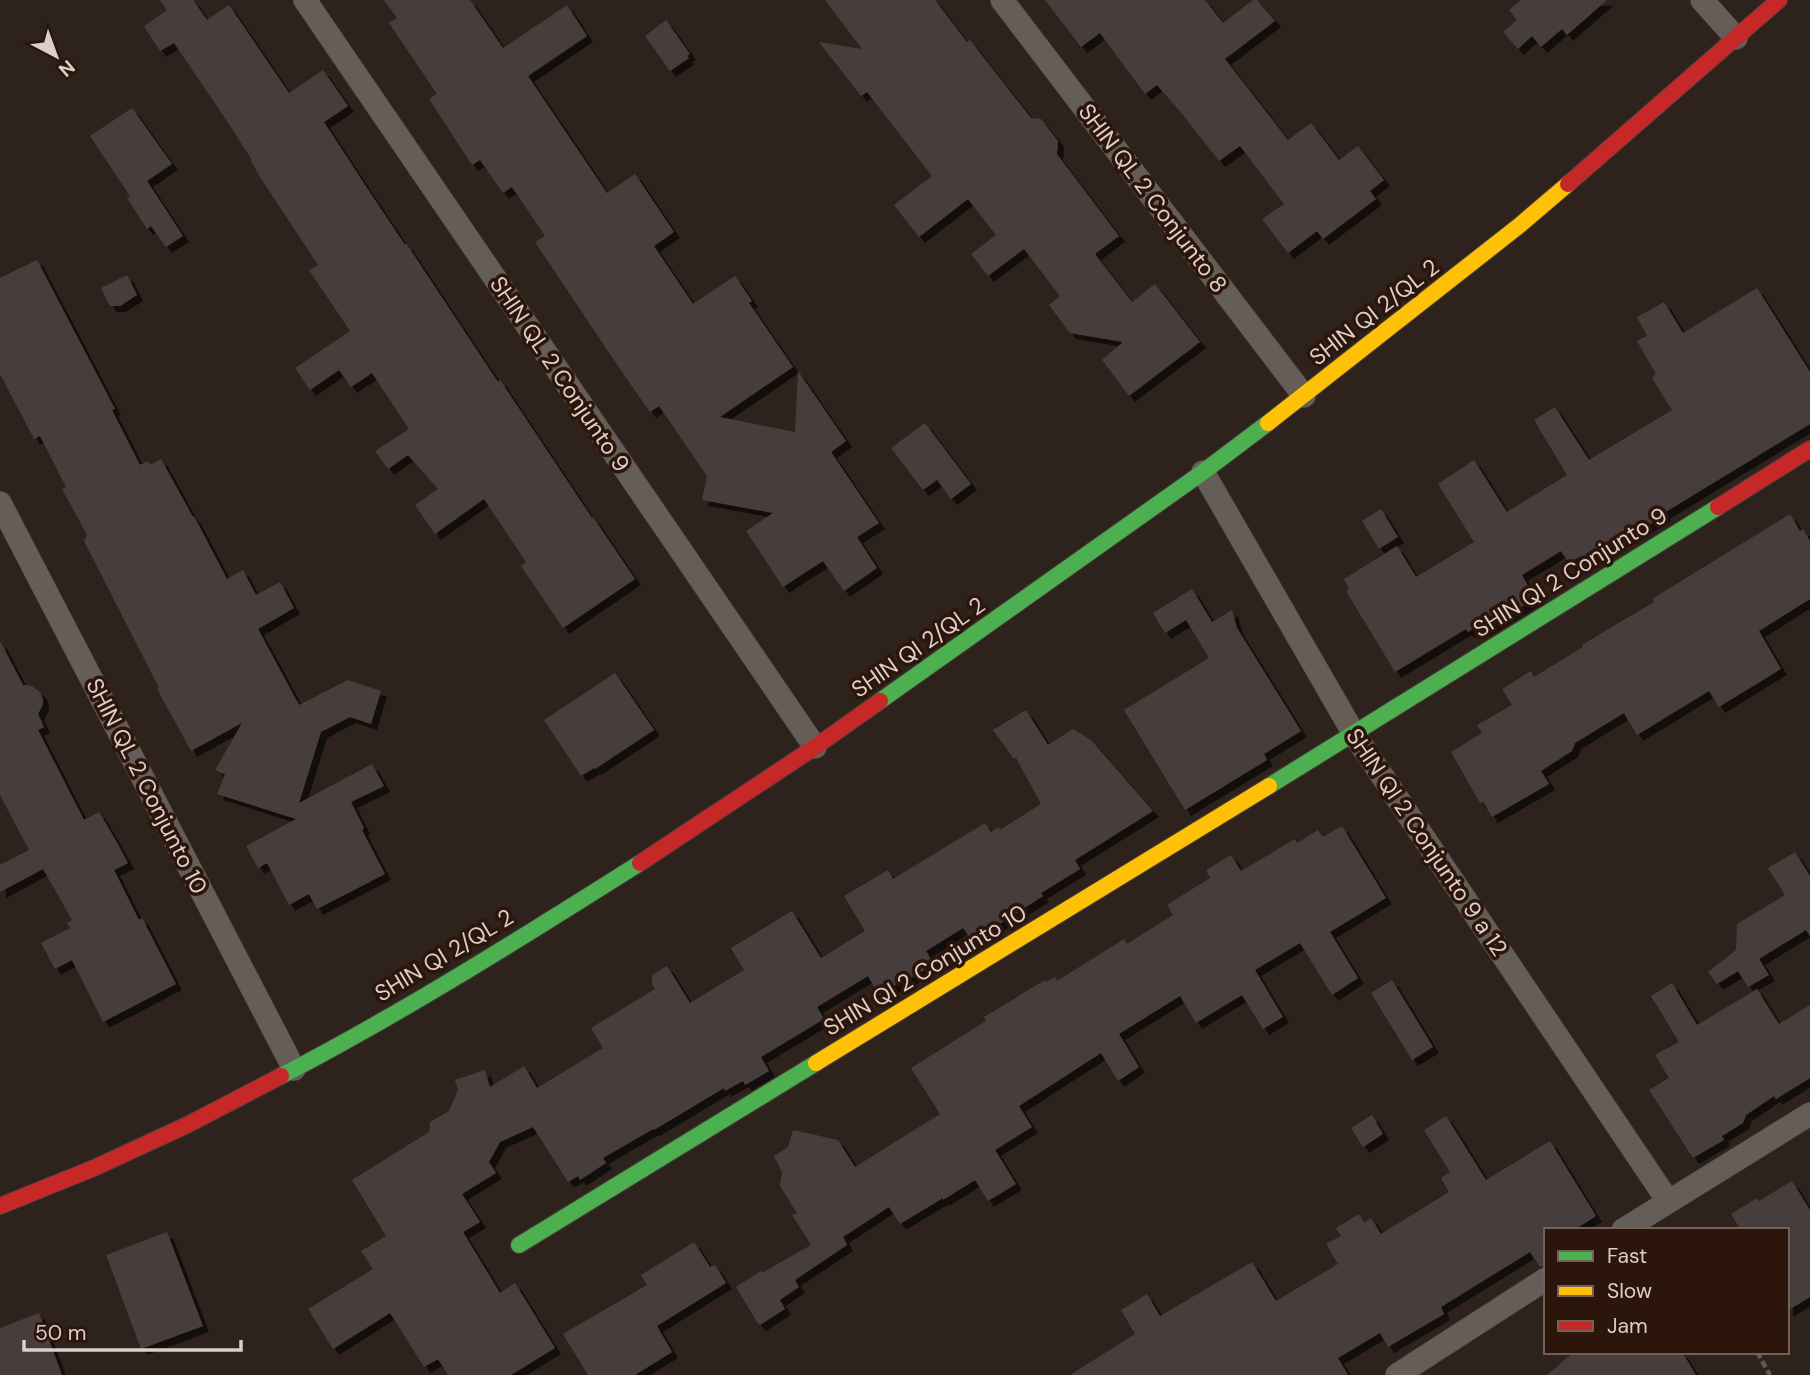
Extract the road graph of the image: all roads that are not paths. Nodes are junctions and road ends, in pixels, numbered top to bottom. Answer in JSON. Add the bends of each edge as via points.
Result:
{"nodes":[{"id":1,"x":305,"y":0,"type":"edge"},
{"id":2,"x":1002,"y":0,"type":"edge"},
{"id":3,"x":1702,"y":0,"type":"edge"},
{"id":4,"x":1779,"y":0,"type":"edge"},
{"id":5,"x":1736,"y":38,"type":"junction"},
{"id":6,"x":1304,"y":396,"type":"junction"},
{"id":7,"x":1810,"y":449,"type":"edge"},
{"id":8,"x":1203,"y":472,"type":"junction"},
{"id":9,"x":0,"y":503,"type":"edge"},
{"id":10,"x":1354,"y":734,"type":"junction"},
{"id":11,"x":815,"y":747,"type":"junction"},
{"id":12,"x":294,"y":1069,"type":"junction"},
{"id":13,"x":1810,"y":1114,"type":"edge"},
{"id":14,"x":1668,"y":1201,"type":"junction"},
{"id":15,"x":0,"y":1206,"type":"edge"},
{"id":16,"x":1626,"y":1228,"type":"edge"},
{"id":17,"x":519,"y":1245,"type":"dead end"},
{"id":18,"x":1544,"y":1280,"type":"edge"},
{"id":19,"x":1397,"y":1375,"type":"edge"}],
"edges":[{"from":1,"to":11,"type":"street","name":"SHIN QL 2 Conjunto 9"},
{"from":2,"to":6,"type":"street","name":"SHIN QL 2 Conjunto 8"},
{"from":3,"to":5,"type":"street"},
{"from":4,"to":5,"type":"street","name":"SHIN QI 2/QL 2"},
{"from":5,"to":6,"type":"street","name":"SHIN QI 2/QL 2","via":[[1520,225]]},
{"from":6,"to":8,"type":"street","name":"SHIN QI 2/QL 2"},
{"from":7,"to":10,"type":"street","name":"SHIN QI 2 Conjunto 9"},
{"from":8,"to":10,"type":"street","name":"SHIN QI 2 Conjunto 9 a 12"},
{"from":8,"to":11,"type":"street","name":"SHIN QI 2/QL 2"},
{"from":9,"to":12,"type":"street","name":"SHIN QL 2 Conjunto 10"},
{"from":10,"to":14,"type":"street","name":"SHIN QI 2 Conjunto 9 a 12"},
{"from":10,"to":17,"type":"street","name":"SHIN QI 2 Conjunto 10"},
{"from":11,"to":12,"type":"street","name":"SHIN QI 2/QL 2","via":[[575,904]]},
{"from":12,"to":15,"type":"street","name":"SHIN QI 2/QL 2","via":[[187,1125]]},
{"from":13,"to":14,"type":"street"},
{"from":14,"to":16,"type":"street"},
{"from":18,"to":19,"type":"street"}]}
